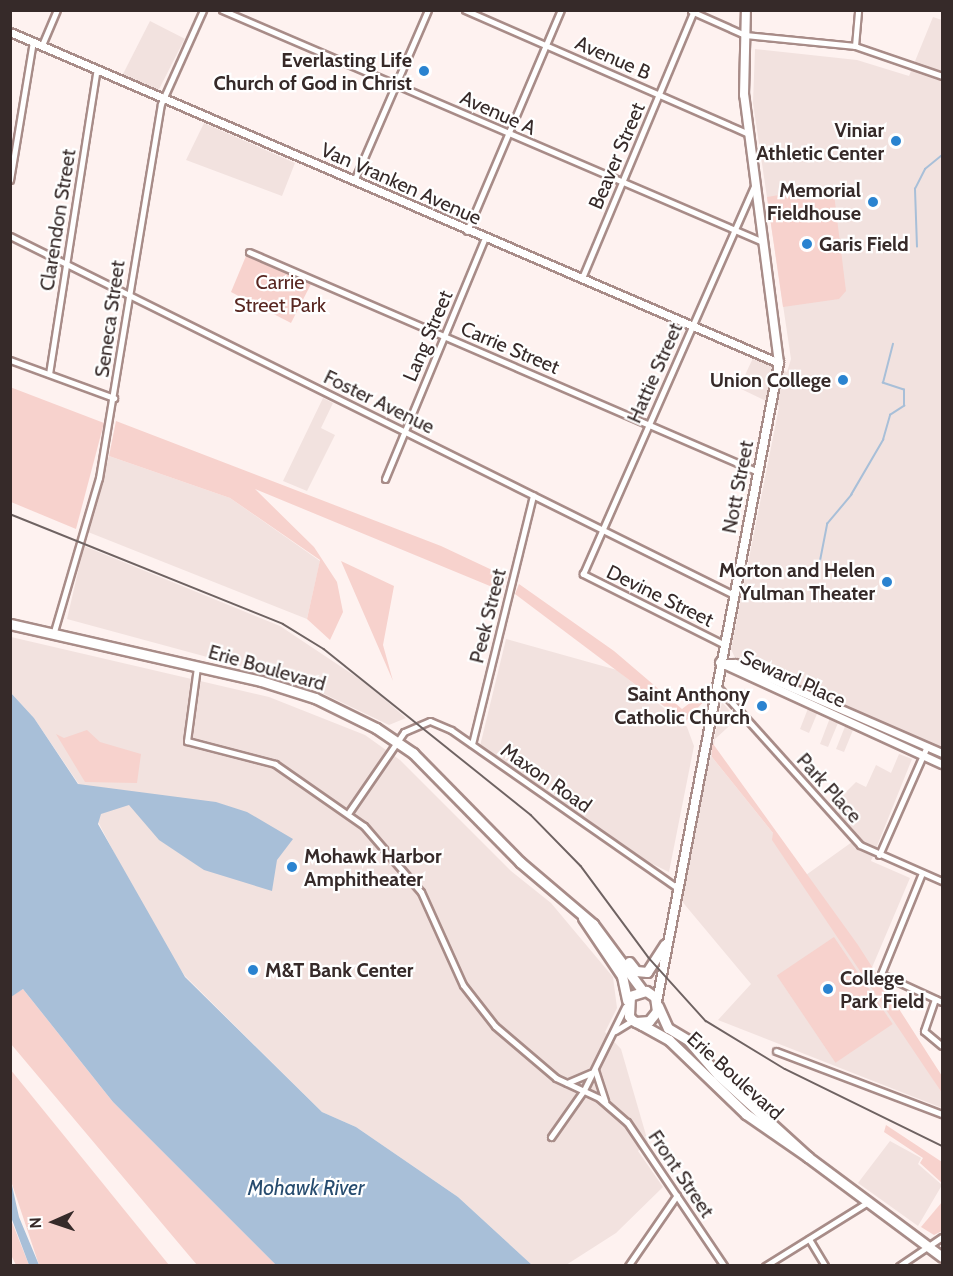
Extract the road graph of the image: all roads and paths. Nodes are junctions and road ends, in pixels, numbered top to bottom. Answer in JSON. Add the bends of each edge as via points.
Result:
{"nodes":[{"id":1,"x":57,"y":10,"type":"edge"},
{"id":2,"x":203,"y":10,"type":"edge"},
{"id":3,"x":222,"y":10,"type":"edge"},
{"id":4,"x":428,"y":10,"type":"edge"},
{"id":5,"x":465,"y":10,"type":"edge"},
{"id":6,"x":561,"y":10,"type":"edge"},
{"id":7,"x":746,"y":10,"type":"edge"},
{"id":8,"x":858,"y":10,"type":"edge"},
{"id":9,"x":692,"y":11,"type":"edge"},
{"id":10,"x":10,"y":32,"type":"edge"},
{"id":11,"x":745,"y":35,"type":"junction"},
{"id":12,"x":33,"y":41,"type":"junction"},
{"id":13,"x":42,"y":45,"type":"junction"},
{"id":14,"x":546,"y":45,"type":"junction"},
{"id":15,"x":855,"y":46,"type":"junction"},
{"id":16,"x":97,"y":69,"type":"junction"},
{"id":17,"x":942,"y":76,"type":"edge"},
{"id":18,"x":396,"y":85,"type":"junction"},
{"id":19,"x":659,"y":94,"type":"junction"},
{"id":20,"x":164,"y":99,"type":"junction"},
{"id":21,"x":508,"y":134,"type":"junction"},
{"id":22,"x":749,"y":134,"type":"junction"},
{"id":23,"x":10,"y":180,"type":"edge"},
{"id":24,"x":354,"y":181,"type":"junction"},
{"id":25,"x":622,"y":183,"type":"junction"},
{"id":26,"x":755,"y":184,"type":"junction"},
{"id":27,"x":467,"y":231,"type":"junction"},
{"id":28,"x":734,"y":231,"type":"junction"},
{"id":29,"x":10,"y":236,"type":"edge"},
{"id":30,"x":485,"y":238,"type":"junction"},
{"id":31,"x":763,"y":242,"type":"junction"},
{"id":32,"x":249,"y":252,"type":"dead end"},
{"id":33,"x":66,"y":263,"type":"junction"},
{"id":34,"x":582,"y":278,"type":"junction"},
{"id":35,"x":127,"y":294,"type":"junction"},
{"id":36,"x":692,"y":326,"type":"junction"},
{"id":37,"x":445,"y":337,"type":"junction"},
{"id":38,"x":10,"y":360,"type":"edge"},
{"id":39,"x":779,"y":363,"type":"junction"},
{"id":40,"x":49,"y":374,"type":"junction"},
{"id":41,"x":114,"y":398,"type":"junction"},
{"id":42,"x":649,"y":425,"type":"junction"},
{"id":43,"x":404,"y":432,"type":"junction"},
{"id":44,"x":758,"y":472,"type":"junction"},
{"id":45,"x":385,"y":479,"type":"dead end"},
{"id":46,"x":533,"y":495,"type":"junction"},
{"id":47,"x":601,"y":529,"type":"junction"},
{"id":48,"x":583,"y":574,"type":"joint"},
{"id":49,"x":734,"y":595,"type":"junction"},
{"id":50,"x":10,"y":624,"type":"edge"},
{"id":51,"x":53,"y":635,"type":"junction"},
{"id":52,"x":723,"y":644,"type":"junction"},
{"id":53,"x":719,"y":662,"type":"junction"},
{"id":54,"x":197,"y":667,"type":"junction"},
{"id":55,"x":715,"y":683,"type":"junction"},
{"id":56,"x":397,"y":742,"type":"junction"},
{"id":57,"x":472,"y":744,"type":"junction"},
{"id":58,"x":927,"y":746,"type":"junction"},
{"id":59,"x":942,"y":753,"type":"edge"},
{"id":60,"x":922,"y":755,"type":"junction"},
{"id":61,"x":942,"y":764,"type":"edge"},
{"id":62,"x":349,"y":812,"type":"junction"},
{"id":63,"x":879,"y":855,"type":"junction"},
{"id":64,"x":922,"y":873,"type":"junction"},
{"id":65,"x":942,"y":881,"type":"edge"},
{"id":66,"x":676,"y":887,"type":"junction"},
{"id":67,"x":583,"y":918,"type":"junction"},
{"id":68,"x":665,"y":944,"type":"junction"},
{"id":69,"x":619,"y":957,"type":"junction"},
{"id":70,"x":661,"y":965,"type":"junction"},
{"id":71,"x":644,"y":990,"type":"junction"},
{"id":72,"x":935,"y":999,"type":"junction"},
{"id":73,"x":942,"y":1002,"type":"edge"},
{"id":74,"x":626,"y":1004,"type":"junction"},
{"id":75,"x":657,"y":1004,"type":"junction"},
{"id":76,"x":635,"y":1021,"type":"junction"},
{"id":77,"x":615,"y":1031,"type":"junction"},
{"id":78,"x":942,"y":1046,"type":"edge"},
{"id":79,"x":776,"y":1051,"type":"dead end"},
{"id":80,"x":595,"y":1069,"type":"junction"},
{"id":81,"x":565,"y":1083,"type":"junction"},
{"id":82,"x":584,"y":1090,"type":"junction"},
{"id":83,"x":607,"y":1104,"type":"junction"},
{"id":84,"x":942,"y":1114,"type":"edge"},
{"id":85,"x":551,"y":1137,"type":"dead end"},
{"id":86,"x":808,"y":1157,"type":"junction"},
{"id":87,"x":677,"y":1195,"type":"junction"},
{"id":88,"x":868,"y":1202,"type":"junction"},
{"id":89,"x":942,"y":1237,"type":"edge"},
{"id":90,"x":809,"y":1239,"type":"junction"},
{"id":91,"x":928,"y":1247,"type":"junction"},
{"id":92,"x":942,"y":1257,"type":"edge"},
{"id":93,"x":628,"y":1266,"type":"edge"},
{"id":94,"x":724,"y":1266,"type":"edge"},
{"id":95,"x":765,"y":1266,"type":"edge"},
{"id":96,"x":825,"y":1266,"type":"edge"},
{"id":97,"x":899,"y":1266,"type":"edge"}],
"edges":[{"from":1,"to":13,"type":"street"},
{"from":2,"to":20,"type":"street","name":"Seneca Street"},
{"from":3,"to":18,"type":"street","name":"Avenue A"},
{"from":4,"to":18,"type":"street"},
{"from":5,"to":14,"type":"street","name":"Avenue B"},
{"from":6,"to":14,"type":"street"},
{"from":7,"to":11,"type":"main road","name":"Nott Street"},
{"from":8,"to":15,"type":"street"},
{"from":9,"to":11,"type":"street"},
{"from":9,"to":19,"type":"street","name":"Beaver Street"},
{"from":10,"to":12,"type":"street","name":"Van Vranken Avenue"},
{"from":11,"to":15,"type":"street"},
{"from":11,"to":22,"type":"main road","name":"Nott Street"},
{"from":12,"to":13,"type":"street","name":"Van Vranken Avenue"},
{"from":12,"to":23,"type":"street"},
{"from":13,"to":16,"type":"street","name":"Van Vranken Avenue"},
{"from":14,"to":19,"type":"street","name":"Avenue B"},
{"from":14,"to":21,"type":"street"},
{"from":15,"to":17,"type":"street"},
{"from":16,"to":20,"type":"street","name":"Van Vranken Avenue"},
{"from":16,"to":33,"type":"street","name":"Clarendon Street"},
{"from":18,"to":21,"type":"street","name":"Avenue A"},
{"from":18,"to":24,"type":"street"},
{"from":19,"to":22,"type":"street","name":"Avenue B"},
{"from":19,"to":25,"type":"street","name":"Beaver Street"},
{"from":20,"to":24,"type":"street","name":"Van Vranken Avenue"},
{"from":20,"to":35,"type":"street","name":"Seneca Street"},
{"from":21,"to":25,"type":"street","name":"Avenue A"},
{"from":21,"to":27,"type":"street"},
{"from":22,"to":26,"type":"main road","name":"Nott Street"},
{"from":24,"to":27,"type":"street","name":"Van Vranken Avenue"},
{"from":25,"to":28,"type":"street","name":"Avenue A"},
{"from":25,"to":34,"type":"street","name":"Beaver Street"},
{"from":26,"to":28,"type":"street","name":"Hattie Street"},
{"from":26,"to":31,"type":"main road","name":"Nott Street"},
{"from":27,"to":30,"type":"street","name":"Van Vranken Avenue"},
{"from":28,"to":31,"type":"street","name":"Avenue A"},
{"from":28,"to":36,"type":"street","name":"Hattie Street"},
{"from":29,"to":33,"type":"street","name":"Foster Avenue"},
{"from":30,"to":34,"type":"street","name":"Van Vranken Avenue"},
{"from":30,"to":37,"type":"street","name":"Lang Street"},
{"from":31,"to":39,"type":"main road","name":"Nott Street"},
{"from":32,"to":37,"type":"street","name":"Carrie Street"},
{"from":33,"to":35,"type":"street","name":"Foster Avenue"},
{"from":33,"to":40,"type":"street","name":"Clarendon Street"},
{"from":34,"to":36,"type":"street","name":"Van Vranken Avenue"},
{"from":35,"to":41,"type":"street","name":"Seneca Street"},
{"from":35,"to":43,"type":"street","name":"Foster Avenue"},
{"from":36,"to":39,"type":"street","name":"Van Vranken Avenue"},
{"from":36,"to":42,"type":"street","name":"Hattie Street"},
{"from":37,"to":42,"type":"street","name":"Carrie Street"},
{"from":37,"to":43,"type":"street","name":"Lang Street"},
{"from":38,"to":40,"type":"street"},
{"from":39,"to":44,"type":"main road","name":"Nott Street"},
{"from":40,"to":41,"type":"street"},
{"from":41,"to":51,"type":"street","name":"Seneca Street","via":[[99,478]]},
{"from":42,"to":44,"type":"street","name":"Carrie Street"},
{"from":42,"to":47,"type":"street","name":"Hattie Street"},
{"from":43,"to":45,"type":"street","name":"Lang Street"},
{"from":43,"to":46,"type":"street","name":"Foster Avenue"},
{"from":44,"to":49,"type":"main road","name":"Nott Street"},
{"from":46,"to":47,"type":"street","name":"Foster Avenue"},
{"from":46,"to":57,"type":"street","name":"Peek Street"},
{"from":47,"to":48,"type":"street","name":"Hattie Street"},
{"from":47,"to":49,"type":"street","name":"Foster Avenue"},
{"from":48,"to":52,"type":"street","name":"Devine Street"},
{"from":49,"to":52,"type":"main road","name":"Nott Street"},
{"from":50,"to":51,"type":"highway","name":"Erie Boulevard"},
{"from":51,"to":54,"type":"highway","name":"Erie Boulevard"},
{"from":52,"to":53,"type":"main road","name":"Nott Street"},
{"from":53,"to":55,"type":"main road","name":"Nott Street"},
{"from":53,"to":58,"type":"street","name":"Seward Place","via":[[735,663]]},
{"from":53,"to":60,"type":"street","name":"Seward Place"},
{"from":54,"to":56,"type":"highway","name":"Erie Boulevard","via":[[315,698]]},
{"from":54,"to":62,"type":"street","name":"Front Street","via":[[187,741],[275,764]]},
{"from":55,"to":63,"type":"street","name":"Park Place","via":[[860,845]]},
{"from":55,"to":66,"type":"main road","name":"Nott Street"},
{"from":56,"to":57,"type":"street","name":"Maxon Road","via":[[413,724],[430,721]]},
{"from":56,"to":62,"type":"street","name":"Maxon Road"},
{"from":56,"to":67,"type":"highway","name":"Erie Boulevard"},
{"from":57,"to":66,"type":"street","name":"Maxon Road"},
{"from":58,"to":59,"type":"street","name":"Seward Place"},
{"from":58,"to":60,"type":"street"},
{"from":60,"to":61,"type":"street","name":"Seward Place"},
{"from":60,"to":63,"type":"street"},
{"from":62,"to":81,"type":"street","name":"Front Street","via":[[421,892],[463,985],[495,1026]]},
{"from":63,"to":64,"type":"street","name":"Park Place"},
{"from":64,"to":65,"type":"street","name":"Park Place"},
{"from":64,"to":72,"type":"street","via":[[881,974]]},
{"from":66,"to":68,"type":"main road","name":"Nott Street"},
{"from":67,"to":69,"type":"highway","name":"Erie Boulevard"},
{"from":67,"to":74,"type":"highway","name":"Erie Boulevard","via":[[622,976]]},
{"from":68,"to":69,"type":"highway","via":[[647,972]]},
{"from":68,"to":70,"type":"main road","name":"Nott Street"},
{"from":69,"to":71,"type":"highway","name":"Erie Boulevard"},
{"from":70,"to":71,"type":"main road","name":"Nott Street"},
{"from":70,"to":75,"type":"main road","name":"Nott Street"},
{"from":71,"to":74,"type":"highway"},
{"from":71,"to":75,"type":"highway","name":"Erie Boulevard"},
{"from":72,"to":73,"type":"street"},
{"from":72,"to":78,"type":"street","via":[[924,1031]]},
{"from":74,"to":76,"type":"highway","name":"Erie Boulevard"},
{"from":74,"to":77,"type":"street"},
{"from":75,"to":76,"type":"highway","via":[[649,1021]]},
{"from":75,"to":86,"type":"highway","name":"Erie Boulevard","via":[[668,1028],[688,1040],[718,1076]]},
{"from":76,"to":77,"type":"street"},
{"from":76,"to":86,"type":"highway","name":"Erie Boulevard","via":[[669,1041],[746,1113]]},
{"from":77,"to":80,"type":"street"},
{"from":79,"to":84,"type":"street"},
{"from":80,"to":81,"type":"street","via":[[586,1078]]},
{"from":80,"to":82,"type":"street"},
{"from":80,"to":83,"type":"street","name":"Front Street","via":[[597,1088]]},
{"from":81,"to":82,"type":"street","name":"Front Street"},
{"from":82,"to":83,"type":"street","name":"Front Street"},
{"from":82,"to":85,"type":"street"},
{"from":83,"to":87,"type":"street","name":"Front Street","via":[[627,1122]]},
{"from":86,"to":88,"type":"highway","name":"Erie Boulevard"},
{"from":87,"to":93,"type":"street"},
{"from":87,"to":94,"type":"street","name":"Front Street"},
{"from":88,"to":90,"type":"street"},
{"from":88,"to":91,"type":"highway","name":"Erie Boulevard"},
{"from":89,"to":91,"type":"street"},
{"from":90,"to":95,"type":"street"},
{"from":90,"to":96,"type":"street"},
{"from":91,"to":92,"type":"highway","name":"Erie Boulevard"},
{"from":91,"to":97,"type":"street"}]}
